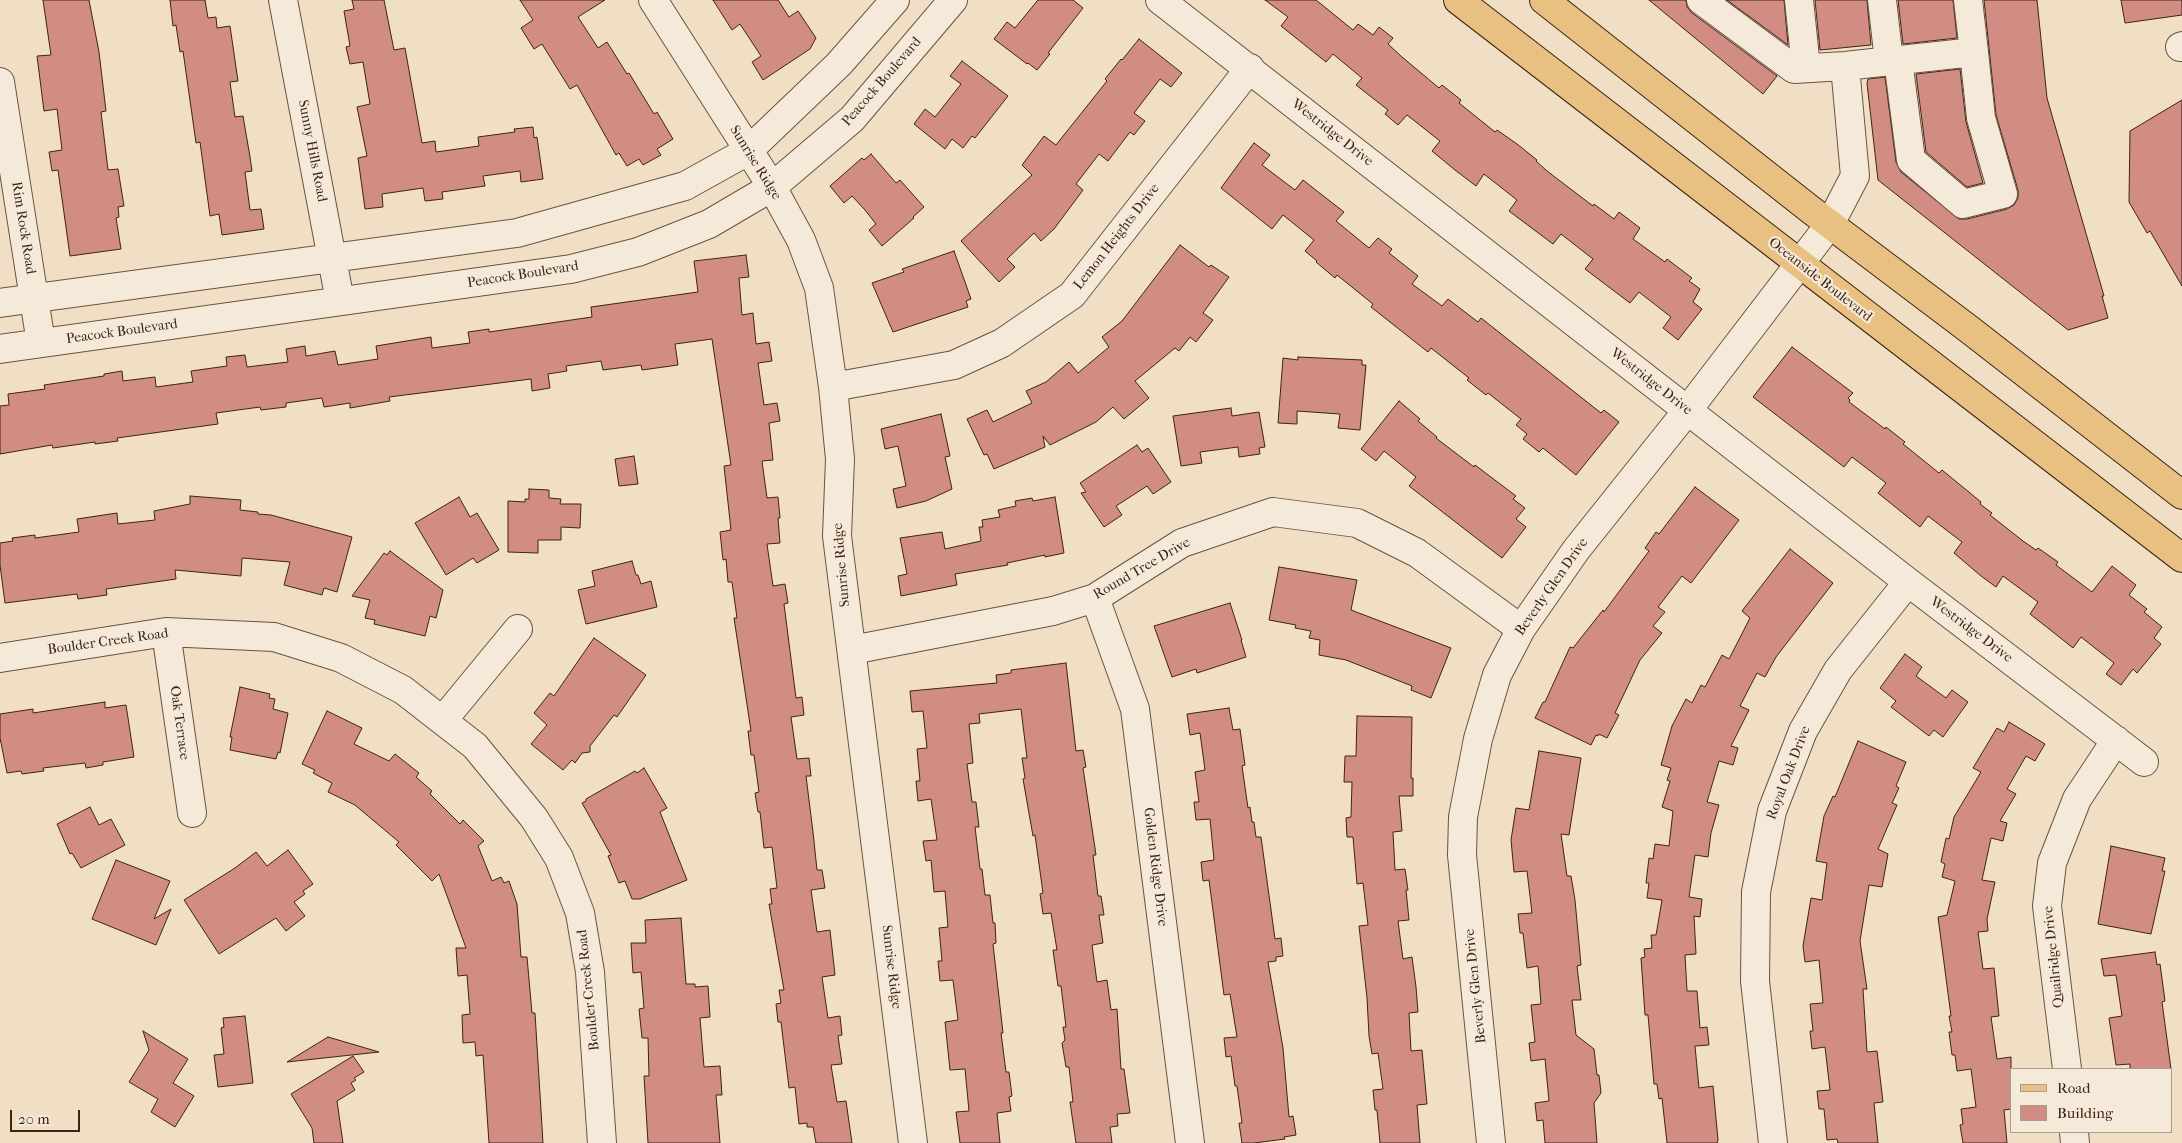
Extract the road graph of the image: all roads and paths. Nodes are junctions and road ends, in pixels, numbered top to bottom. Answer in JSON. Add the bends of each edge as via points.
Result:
{"nodes":[{"id":1,"x":283,"y":0,"type":"edge"},
{"id":2,"x":653,"y":0,"type":"edge"},
{"id":3,"x":896,"y":0,"type":"edge"},
{"id":4,"x":953,"y":0,"type":"edge"},
{"id":5,"x":1160,"y":0,"type":"edge"},
{"id":6,"x":1458,"y":0,"type":"edge"},
{"id":7,"x":1544,"y":0,"type":"edge"},
{"id":8,"x":1701,"y":0,"type":"edge"},
{"id":9,"x":1799,"y":0,"type":"edge"},
{"id":10,"x":1882,"y":0,"type":"edge"},
{"id":11,"x":1968,"y":0,"type":"edge"},
{"id":12,"x":1974,"y":52,"type":"junction"},
{"id":13,"x":1893,"y":60,"type":"junction"},
{"id":14,"x":1845,"y":66,"type":"junction"},
{"id":15,"x":1250,"y":68,"type":"junction"},
{"id":16,"x":1806,"y":68,"type":"junction"},
{"id":17,"x":0,"y":82,"type":"edge"},
{"id":18,"x":748,"y":151,"type":"junction"},
{"id":19,"x":772,"y":188,"type":"junction"},
{"id":20,"x":1830,"y":224,"type":"junction"},
{"id":21,"x":332,"y":258,"type":"junction"},
{"id":22,"x":1800,"y":264,"type":"junction"},
{"id":23,"x":34,"y":298,"type":"junction"},
{"id":24,"x":340,"y":301,"type":"junction"},
{"id":25,"x":0,"y":303,"type":"edge"},
{"id":26,"x":41,"y":343,"type":"junction"},
{"id":27,"x":0,"y":349,"type":"edge"},
{"id":28,"x":833,"y":387,"type":"junction"},
{"id":29,"x":1687,"y":411,"type":"junction"},
{"id":30,"x":2182,"y":495,"type":"edge"},
{"id":31,"x":2182,"y":558,"type":"edge"},
{"id":32,"x":1908,"y":582,"type":"junction"},
{"id":33,"x":1095,"y":598,"type":"junction"},
{"id":34,"x":518,"y":629,"type":"dead end"},
{"id":35,"x":1521,"y":629,"type":"junction"},
{"id":36,"x":166,"y":632,"type":"junction"},
{"id":37,"x":852,"y":650,"type":"junction"},
{"id":38,"x":0,"y":658,"type":"edge"},
{"id":39,"x":443,"y":720,"type":"junction"},
{"id":40,"x":2116,"y":740,"type":"junction"},
{"id":41,"x":2144,"y":762,"type":"dead end"},
{"id":42,"x":192,"y":813,"type":"dead end"},
{"id":43,"x":2067,"y":1068,"type":"edge"},
{"id":44,"x":602,"y":1143,"type":"edge"},
{"id":45,"x":913,"y":1143,"type":"edge"},
{"id":46,"x":1190,"y":1143,"type":"edge"},
{"id":47,"x":1491,"y":1143,"type":"edge"},
{"id":48,"x":1773,"y":1143,"type":"edge"}],
"edges":[{"from":1,"to":21,"type":"street","name":"Sunny Hills Road"},
{"from":2,"to":18,"type":"street","name":"Sunrise Ridge"},
{"from":3,"to":18,"type":"street","via":[[839,64]]},
{"from":4,"to":19,"type":"street","name":"Peacock Boulevard","via":[[852,119]]},
{"from":5,"to":15,"type":"street","name":"Westridge Drive"},
{"from":6,"to":22,"type":"main road","name":"Oceanside Boulevard"},
{"from":7,"to":20,"type":"main road"},
{"from":8,"to":16,"type":"street","via":[[1794,69]]},
{"from":9,"to":16,"type":"street"},
{"from":10,"to":13,"type":"street"},
{"from":11,"to":12,"type":"street"},
{"from":12,"to":13,"type":"street"},
{"from":12,"to":13,"type":"street","via":[[1981,118],[2003,194],[1963,204],[1911,160]]},
{"from":13,"to":14,"type":"street"},
{"from":14,"to":16,"type":"street"},
{"from":14,"to":20,"type":"street","name":"Beverly Glen Drive","via":[[1855,176]]},
{"from":15,"to":28,"type":"street","name":"Lemon Heights Drive","via":[[1072,295],[1002,343],[954,365]]},
{"from":15,"to":29,"type":"street","name":"Westridge Drive"},
{"from":17,"to":23,"type":"street","name":"Rim Rock Road"},
{"from":18,"to":19,"type":"street","name":"Sunrise Ridge"},
{"from":18,"to":21,"type":"street","via":[[685,186],[517,233]]},
{"from":19,"to":24,"type":"street","name":"Peacock Boulevard","via":[[709,224],[638,252],[571,269]]},
{"from":19,"to":28,"type":"street","name":"Sunrise Ridge","via":[[801,240],[819,288]]},
{"from":20,"to":22,"type":"street","name":"Beverly Glen Drive"},
{"from":20,"to":30,"type":"main road"},
{"from":21,"to":23,"type":"street"},
{"from":21,"to":24,"type":"street","name":"Sunny Hills Road"},
{"from":22,"to":29,"type":"street","name":"Beverly Glen Drive"},
{"from":22,"to":31,"type":"main road","name":"Oceanside Boulevard"},
{"from":23,"to":25,"type":"street"},
{"from":23,"to":26,"type":"street","name":"Rim Rock Road"},
{"from":24,"to":26,"type":"street","name":"Peacock Boulevard"},
{"from":26,"to":27,"type":"street","name":"Peacock Boulevard"},
{"from":28,"to":37,"type":"street","name":"Sunrise Ridge","via":[[840,459],[837,536]]},
{"from":29,"to":32,"type":"street","name":"Westridge Drive"},
{"from":29,"to":35,"type":"street","name":"Beverly Glen Drive","via":[[1576,550]]},
{"from":32,"to":40,"type":"street","name":"Westridge Drive"},
{"from":32,"to":48,"type":"street","name":"Royal Oak Drive","via":[[1838,670],[1803,731],[1772,811],[1756,892],[1755,981]]},
{"from":33,"to":35,"type":"street","name":"Round Tree Drive","via":[[1182,543],[1273,512],[1357,523],[1417,553]]},
{"from":33,"to":37,"type":"street","name":"Round Tree Drive","via":[[1054,611]]},
{"from":33,"to":46,"type":"street","name":"Golden Ridge Drive","via":[[1135,708]]},
{"from":34,"to":39,"type":"street"},
{"from":35,"to":47,"type":"street","name":"Beverly Glen Drive","via":[[1497,676],[1478,739],[1463,817],[1462,855]]},
{"from":36,"to":38,"type":"street","name":"Boulder Creek Road"},
{"from":36,"to":39,"type":"street","name":"Boulder Creek Road","via":[[274,637],[341,658],[403,690]]},
{"from":36,"to":42,"type":"street","name":"Oak Terrace"},
{"from":37,"to":45,"type":"street","name":"Sunrise Ridge"},
{"from":39,"to":44,"type":"street","name":"Boulder Creek Road","via":[[475,746],[534,818],[559,858],[580,913],[590,972]]},
{"from":40,"to":41,"type":"street","name":"Westridge Drive"},
{"from":40,"to":43,"type":"street","name":"Quailridge Drive","via":[[2077,799],[2052,863],[2047,906]]}]}
